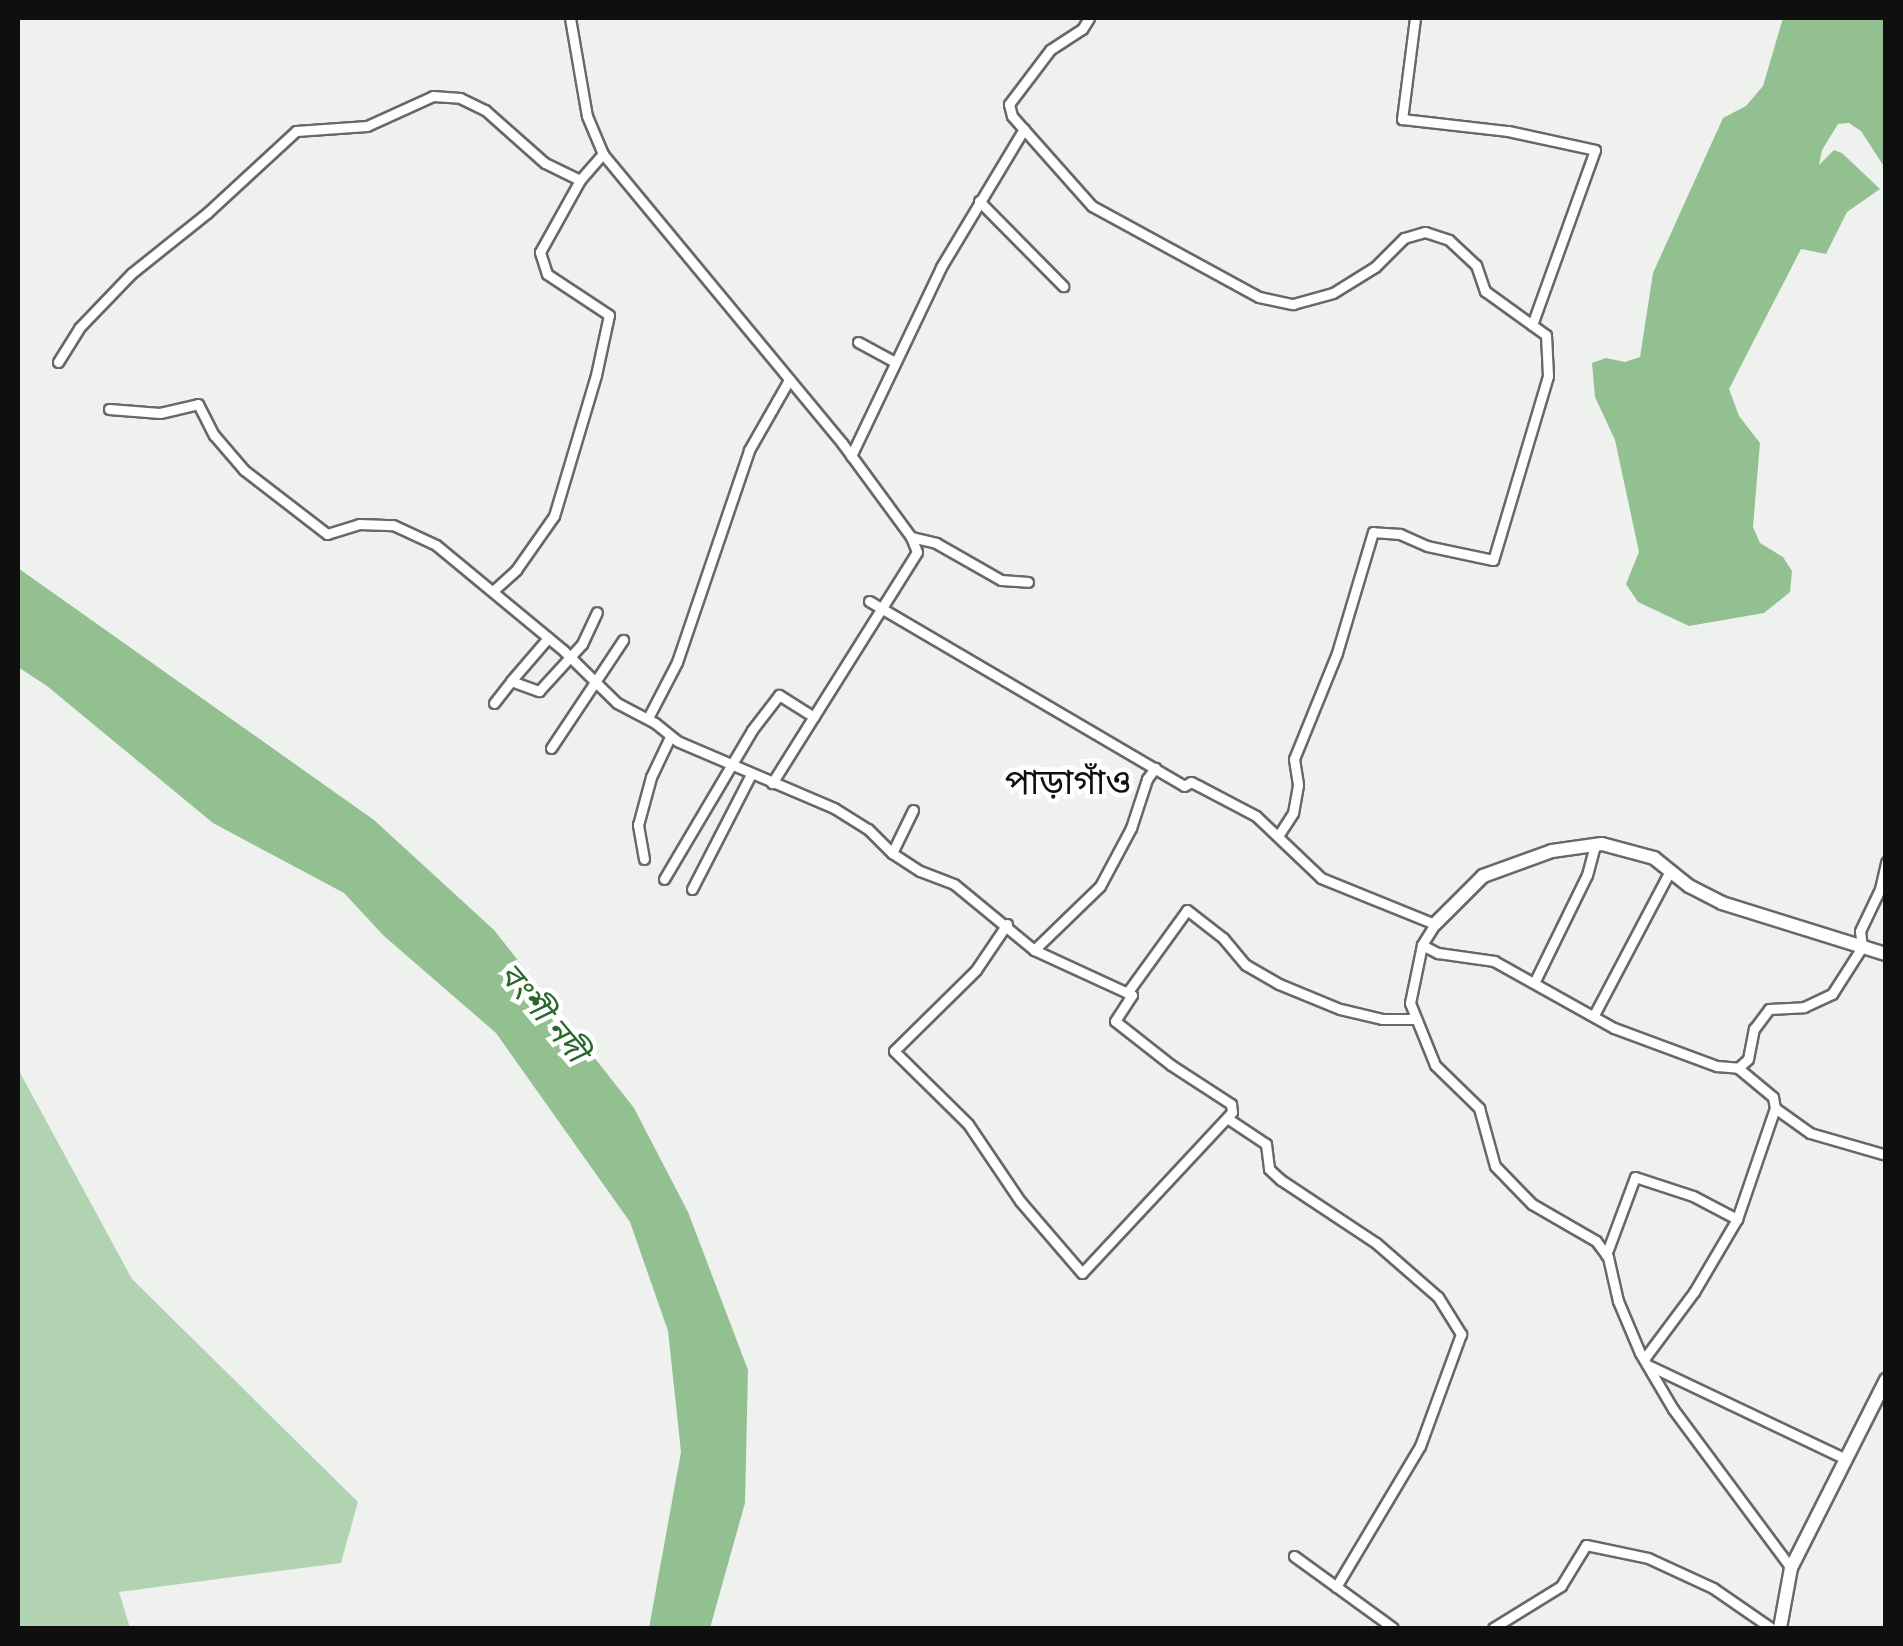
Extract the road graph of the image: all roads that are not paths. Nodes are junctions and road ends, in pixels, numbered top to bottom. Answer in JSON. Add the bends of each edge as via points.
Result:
{"nodes":[{"id":1,"x":570,"y":18,"type":"edge"},
{"id":2,"x":1089,"y":18,"type":"edge"},
{"id":3,"x":1415,"y":18,"type":"edge"},
{"id":4,"x":1024,"y":129,"type":"junction"},
{"id":5,"x":604,"y":154,"type":"junction"},
{"id":6,"x":580,"y":180,"type":"junction"},
{"id":7,"x":978,"y":201,"type":"junction"},
{"id":8,"x":1063,"y":286,"type":"dead end"},
{"id":9,"x":1532,"y":326,"type":"junction"},
{"id":10,"x":858,"y":342,"type":"dead end"},
{"id":11,"x":58,"y":362,"type":"dead end"},
{"id":12,"x":895,"y":362,"type":"junction"},
{"id":13,"x":788,"y":380,"type":"junction"},
{"id":14,"x":110,"y":410,"type":"dead end"},
{"id":15,"x":851,"y":456,"type":"junction"},
{"id":16,"x":911,"y":537,"type":"junction"},
{"id":17,"x":1028,"y":582,"type":"dead end"},
{"id":18,"x":494,"y":590,"type":"junction"},
{"id":19,"x":868,"y":600,"type":"dead end"},
{"id":20,"x":881,"y":607,"type":"junction"},
{"id":21,"x":597,"y":612,"type":"dead end"},
{"id":22,"x":548,"y":638,"type":"junction"},
{"id":23,"x":623,"y":640,"type":"dead end"},
{"id":24,"x":568,"y":655,"type":"junction"},
{"id":25,"x":511,"y":681,"type":"junction"},
{"id":26,"x":594,"y":681,"type":"junction"},
{"id":27,"x":494,"y":702,"type":"dead end"},
{"id":28,"x":814,"y":717,"type":"junction"},
{"id":29,"x":648,"y":718,"type":"junction"},
{"id":30,"x":670,"y":737,"type":"junction"},
{"id":31,"x":551,"y":748,"type":"dead end"},
{"id":32,"x":732,"y":766,"type":"junction"},
{"id":33,"x":1155,"y":768,"type":"junction"},
{"id":34,"x":752,"y":774,"type":"junction"},
{"id":35,"x":772,"y":783,"type":"junction"},
{"id":36,"x":913,"y":810,"type":"dead end"},
{"id":37,"x":1278,"y":836,"type":"junction"},
{"id":38,"x":1594,"y":846,"type":"junction"},
{"id":39,"x":892,"y":853,"type":"junction"},
{"id":40,"x":644,"y":860,"type":"dead end"},
{"id":41,"x":1886,"y":862,"type":"edge"},
{"id":42,"x":1669,"y":873,"type":"junction"},
{"id":43,"x":664,"y":879,"type":"dead end"},
{"id":44,"x":692,"y":888,"type":"dead end"},
{"id":45,"x":1007,"y":924,"type":"junction"},
{"id":46,"x":1435,"y":924,"type":"junction"},
{"id":47,"x":1422,"y":945,"type":"junction"},
{"id":48,"x":1862,"y":947,"type":"junction"},
{"id":49,"x":1034,"y":950,"type":"junction"},
{"id":50,"x":1886,"y":954,"type":"edge"},
{"id":51,"x":1534,"y":983,"type":"junction"},
{"id":52,"x":1127,"y":993,"type":"junction"},
{"id":53,"x":1594,"y":1015,"type":"junction"},
{"id":54,"x":1414,"y":1019,"type":"junction"},
{"id":55,"x":1738,"y":1068,"type":"junction"},
{"id":56,"x":1775,"y":1108,"type":"junction"},
{"id":57,"x":1227,"y":1118,"type":"junction"},
{"id":58,"x":1886,"y":1154,"type":"edge"},
{"id":59,"x":1737,"y":1219,"type":"junction"},
{"id":60,"x":1606,"y":1255,"type":"junction"},
{"id":61,"x":1646,"y":1362,"type":"junction"},
{"id":62,"x":1886,"y":1380,"type":"edge"},
{"id":63,"x":1846,"y":1459,"type":"junction"},
{"id":64,"x":1294,"y":1556,"type":"dead end"},
{"id":65,"x":1792,"y":1568,"type":"junction"},
{"id":66,"x":1336,"y":1587,"type":"junction"},
{"id":67,"x":1393,"y":1628,"type":"edge"},
{"id":68,"x":1493,"y":1628,"type":"edge"},
{"id":69,"x":1771,"y":1628,"type":"edge"},
{"id":70,"x":1780,"y":1628,"type":"edge"}],
"edges":[{"from":1,"to":5,"type":"street","via":[[587,116]]},
{"from":2,"to":4,"type":"street","via":[[1050,50],[1009,104]]},
{"from":3,"to":9,"type":"street","via":[[1402,119],[1595,150]]},
{"from":4,"to":7,"type":"street"},
{"from":4,"to":9,"type":"street","via":[[1092,206],[1259,297],[1293,304],[1333,293],[1375,267],[1404,238],[1425,232],[1449,240],[1476,265],[1485,290]]},
{"from":5,"to":6,"type":"street"},
{"from":5,"to":13,"type":"street"},
{"from":6,"to":11,"type":"street","via":[[545,163],[485,110],[460,98],[433,96],[368,126],[296,132],[132,273],[79,328]]},
{"from":6,"to":18,"type":"street","via":[[546,237],[542,265],[609,315],[564,495],[540,540]]},
{"from":7,"to":8,"type":"street"},
{"from":7,"to":12,"type":"street"},
{"from":9,"to":37,"type":"street","via":[[1546,335],[1548,376],[1492,560],[1373,532],[1294,760],[1293,813]]},
{"from":10,"to":12,"type":"street"},
{"from":12,"to":15,"type":"street"},
{"from":13,"to":15,"type":"street"},
{"from":13,"to":29,"type":"street","via":[[749,450],[677,662]]},
{"from":14,"to":18,"type":"street","via":[[160,413],[198,404],[244,470],[328,534],[358,524],[393,526],[436,545]]},
{"from":15,"to":16,"type":"street"},
{"from":16,"to":17,"type":"street","via":[[1002,580]]},
{"from":16,"to":20,"type":"street","via":[[917,552]]},
{"from":18,"to":22,"type":"street"},
{"from":19,"to":20,"type":"street"},
{"from":20,"to":28,"type":"street"},
{"from":20,"to":33,"type":"street"},
{"from":21,"to":24,"type":"street","via":[[582,644]]},
{"from":22,"to":24,"type":"street"},
{"from":22,"to":25,"type":"street"},
{"from":23,"to":26,"type":"street"},
{"from":24,"to":25,"type":"street","via":[[538,690]]},
{"from":24,"to":26,"type":"street"},
{"from":25,"to":27,"type":"street"},
{"from":26,"to":29,"type":"street","via":[[616,703]]},
{"from":26,"to":31,"type":"street"},
{"from":28,"to":32,"type":"street","via":[[779,696]]},
{"from":28,"to":35,"type":"street"},
{"from":29,"to":30,"type":"street"},
{"from":30,"to":32,"type":"street"},
{"from":30,"to":40,"type":"street","via":[[638,825]]},
{"from":32,"to":34,"type":"street"},
{"from":32,"to":43,"type":"street"},
{"from":33,"to":37,"type":"street","via":[[1239,806]]},
{"from":33,"to":49,"type":"street","via":[[1100,886]]},
{"from":34,"to":35,"type":"street"},
{"from":34,"to":44,"type":"street"},
{"from":35,"to":39,"type":"street","via":[[834,808]]},
{"from":36,"to":39,"type":"street"},
{"from":37,"to":46,"type":"street","via":[[1320,878]]},
{"from":38,"to":42,"type":"street","via":[[1642,852]]},
{"from":38,"to":46,"type":"street","via":[[1539,855],[1484,876]]},
{"from":38,"to":51,"type":"street","via":[[1587,875]]},
{"from":39,"to":45,"type":"street","via":[[954,884]]},
{"from":41,"to":48,"type":"street","via":[[1860,931]]},
{"from":42,"to":48,"type":"street","via":[[1722,903]]},
{"from":42,"to":53,"type":"street"},
{"from":45,"to":49,"type":"street"},
{"from":45,"to":57,"type":"street","via":[[968,978],[894,1051],[968,1124],[1020,1202],[1082,1272]]},
{"from":46,"to":47,"type":"street"},
{"from":47,"to":51,"type":"street","via":[[1494,961]]},
{"from":47,"to":54,"type":"street","via":[[1410,1003]]},
{"from":48,"to":50,"type":"street"},
{"from":48,"to":55,"type":"street","via":[[1832,994],[1759,1017],[1748,1059]]},
{"from":49,"to":52,"type":"street"},
{"from":51,"to":53,"type":"street"},
{"from":52,"to":54,"type":"street","via":[[1187,910],[1246,964],[1280,984],[1340,1009]]},
{"from":52,"to":57,"type":"street","via":[[1132,995],[1115,1021],[1231,1104]]},
{"from":53,"to":55,"type":"street","via":[[1633,1036]]},
{"from":54,"to":60,"type":"street","via":[[1435,1065],[1479,1108],[1495,1166],[1532,1204],[1596,1241]]},
{"from":55,"to":56,"type":"street","via":[[1773,1097]]},
{"from":56,"to":58,"type":"street","via":[[1810,1134]]},
{"from":56,"to":59,"type":"street"},
{"from":57,"to":66,"type":"street","via":[[1266,1144],[1269,1169],[1280,1180],[1376,1243],[1438,1297],[1461,1334],[1420,1446]]},
{"from":59,"to":60,"type":"street","via":[[1635,1176]]},
{"from":59,"to":61,"type":"street"},
{"from":60,"to":61,"type":"street"},
{"from":61,"to":63,"type":"street"},
{"from":61,"to":65,"type":"street"},
{"from":62,"to":63,"type":"street"},
{"from":63,"to":65,"type":"street"},
{"from":64,"to":66,"type":"street"},
{"from":65,"to":70,"type":"street"},
{"from":66,"to":67,"type":"street"},
{"from":68,"to":69,"type":"street","via":[[1562,1586],[1586,1545],[1630,1551],[1713,1588]]}]}
